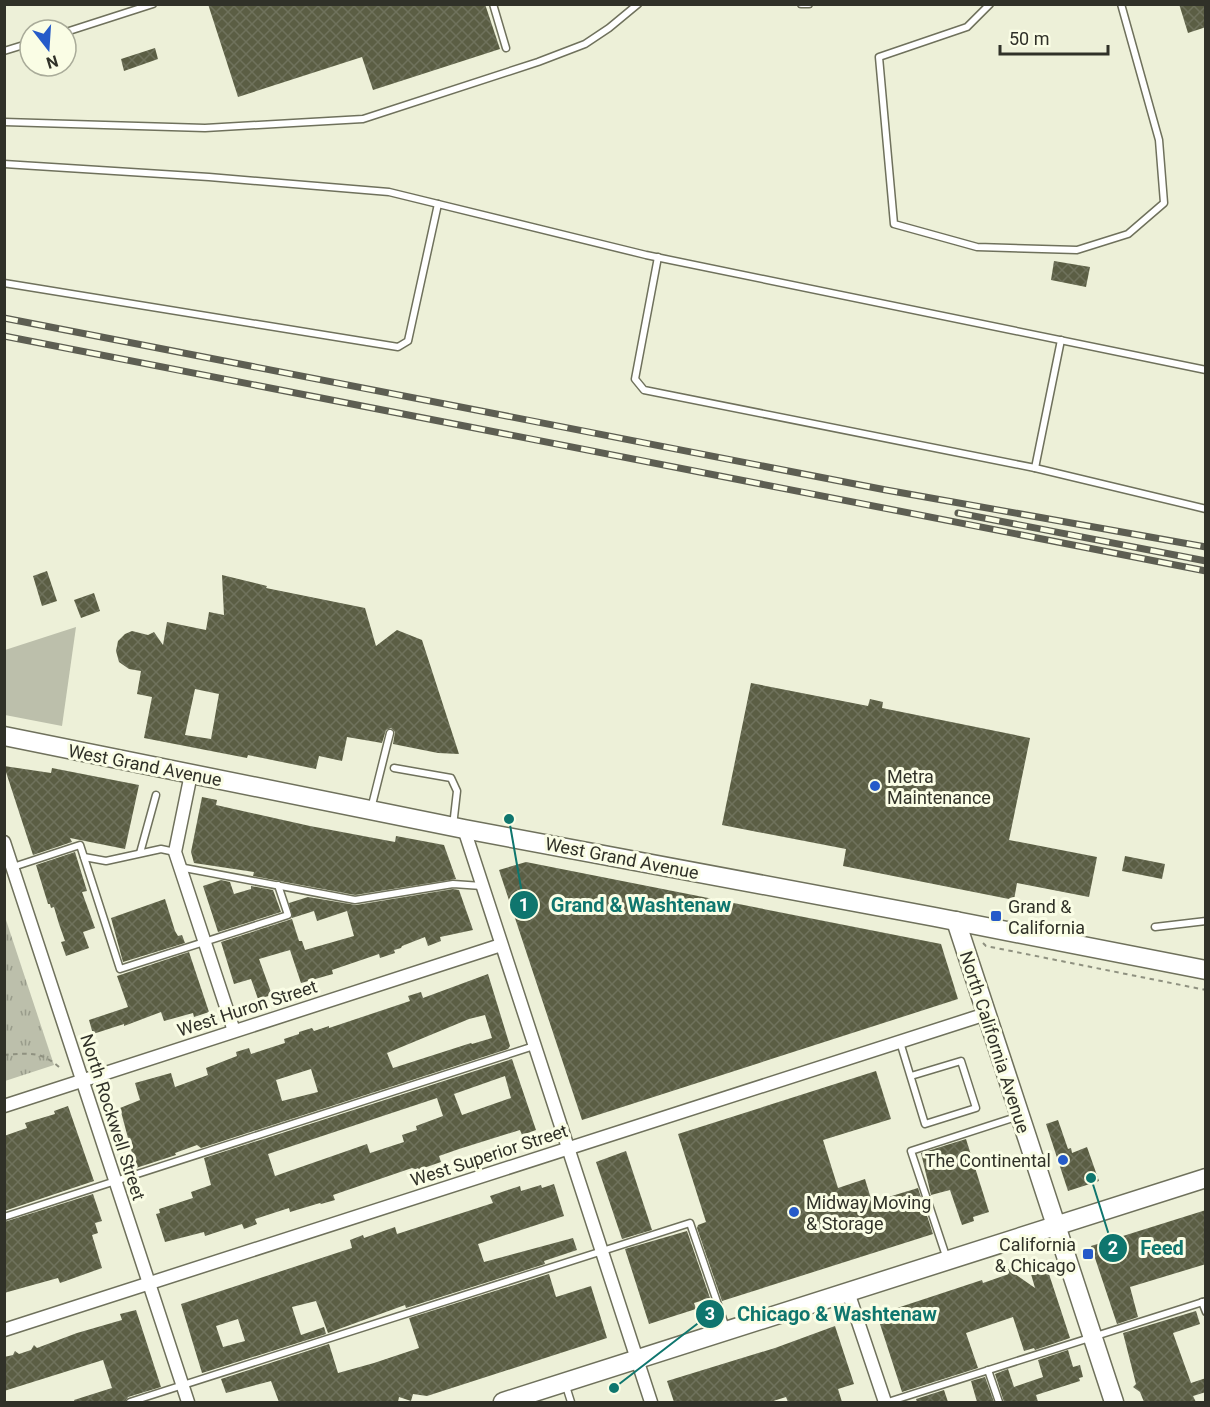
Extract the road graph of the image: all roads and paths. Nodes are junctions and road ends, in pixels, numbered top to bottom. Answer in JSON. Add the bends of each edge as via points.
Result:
{"nodes":[{"id":1,"x":153,"y":4,"type":"edge"},
{"id":2,"x":493,"y":4,"type":"edge"},
{"id":3,"x":638,"y":4,"type":"edge"},
{"id":4,"x":801,"y":4,"type":"edge"},
{"id":5,"x":809,"y":4,"type":"edge"},
{"id":6,"x":990,"y":4,"type":"edge"},
{"id":7,"x":1121,"y":4,"type":"edge"},
{"id":8,"x":78,"y":28,"type":"edge"},
{"id":9,"x":506,"y":48,"type":"dead end"},
{"id":10,"x":4,"y":122,"type":"edge"},
{"id":11,"x":4,"y":165,"type":"edge"},
{"id":12,"x":438,"y":204,"type":"junction"},
{"id":13,"x":658,"y":257,"type":"junction"},
{"id":14,"x":4,"y":283,"type":"edge"},
{"id":15,"x":1061,"y":340,"type":"junction"},
{"id":16,"x":1206,"y":370,"type":"edge"},
{"id":17,"x":1035,"y":468,"type":"junction"},
{"id":18,"x":1206,"y":508,"type":"edge"},
{"id":19,"x":390,"y":733,"type":"dead end"},
{"id":20,"x":4,"y":736,"type":"edge"},
{"id":21,"x":394,"y":768,"type":"dead end"},
{"id":22,"x":191,"y":774,"type":"junction"},
{"id":23,"x":156,"y":795,"type":"dead end"},
{"id":24,"x":371,"y":810,"type":"junction"},
{"id":25,"x":458,"y":828,"type":"junction"},
{"id":26,"x":4,"y":842,"type":"edge"},
{"id":27,"x":175,"y":852,"type":"junction"},
{"id":28,"x":141,"y":853,"type":"junction"},
{"id":29,"x":84,"y":857,"type":"junction"},
{"id":30,"x":13,"y":867,"type":"junction"},
{"id":31,"x":179,"y":867,"type":"junction"},
{"id":32,"x":278,"y":885,"type":"junction"},
{"id":33,"x":482,"y":886,"type":"junction"},
{"id":34,"x":956,"y":921,"type":"junction"},
{"id":35,"x":1206,"y":921,"type":"edge"},
{"id":36,"x":1155,"y":927,"type":"dead end"},
{"id":37,"x":204,"y":942,"type":"junction"},
{"id":38,"x":501,"y":945,"type":"junction"},
{"id":39,"x":986,"y":946,"type":"dead end"},
{"id":40,"x":1206,"y":970,"type":"edge"},
{"id":41,"x":1206,"y":990,"type":"edge"},
{"id":42,"x":986,"y":1014,"type":"junction"},
{"id":43,"x":234,"y":1031,"type":"junction"},
{"id":44,"x":900,"y":1041,"type":"junction"},
{"id":45,"x":534,"y":1046,"type":"junction"},
{"id":46,"x":4,"y":1055,"type":"edge"},
{"id":47,"x":59,"y":1067,"type":"dead end"},
{"id":48,"x":911,"y":1076,"type":"junction"},
{"id":49,"x":82,"y":1080,"type":"junction"},
{"id":50,"x":4,"y":1106,"type":"edge"},
{"id":51,"x":1019,"y":1116,"type":"junction"},
{"id":52,"x":568,"y":1148,"type":"junction"},
{"id":53,"x":1206,"y":1178,"type":"edge"},
{"id":54,"x":115,"y":1182,"type":"junction"},
{"id":55,"x":4,"y":1217,"type":"edge"},
{"id":56,"x":1056,"y":1226,"type":"junction"},
{"id":57,"x":601,"y":1251,"type":"junction"},
{"id":58,"x":948,"y":1261,"type":"junction"},
{"id":59,"x":149,"y":1283,"type":"junction"},
{"id":60,"x":848,"y":1292,"type":"junction"},
{"id":61,"x":1204,"y":1302,"type":"edge"},
{"id":62,"x":1206,"y":1312,"type":"edge"},
{"id":63,"x":4,"y":1330,"type":"edge"},
{"id":64,"x":727,"y":1331,"type":"junction"},
{"id":65,"x":1092,"y":1337,"type":"junction"},
{"id":66,"x":637,"y":1360,"type":"junction"},
{"id":67,"x":988,"y":1371,"type":"junction"},
{"id":68,"x":564,"y":1383,"type":"junction"},
{"id":69,"x":182,"y":1386,"type":"junction"},
{"id":70,"x":130,"y":1402,"type":"edge"},
{"id":71,"x":188,"y":1402,"type":"edge"},
{"id":72,"x":503,"y":1402,"type":"edge"},
{"id":73,"x":571,"y":1402,"type":"edge"},
{"id":74,"x":650,"y":1402,"type":"edge"},
{"id":75,"x":886,"y":1402,"type":"edge"},
{"id":76,"x":999,"y":1402,"type":"edge"},
{"id":77,"x":1113,"y":1402,"type":"edge"}],
"edges":[{"from":1,"to":8,"type":"lane"},
{"from":2,"to":9,"type":"lane"},
{"from":3,"to":10,"type":"lane","via":[[585,44],[363,119],[205,128]]},
{"from":4,"to":5,"type":"lane"},
{"from":6,"to":7,"type":"lane","via":[[967,27],[879,57],[894,224],[977,247],[1077,250],[1128,234],[1164,203],[1159,140]]},
{"from":11,"to":12,"type":"lane","via":[[389,192]]},
{"from":12,"to":13,"type":"lane"},
{"from":12,"to":14,"type":"lane","via":[[408,341],[398,346]]},
{"from":13,"to":15,"type":"lane"},
{"from":13,"to":17,"type":"lane","via":[[635,379],[644,390]]},
{"from":15,"to":16,"type":"lane"},
{"from":15,"to":17,"type":"lane"},
{"from":17,"to":18,"type":"lane"},
{"from":19,"to":24,"type":"lane"},
{"from":20,"to":22,"type":"main road","name":"West Grand Avenue"},
{"from":21,"to":25,"type":"lane","via":[[451,778],[457,791]]},
{"from":22,"to":24,"type":"main road","name":"West Grand Avenue"},
{"from":22,"to":27,"type":"street"},
{"from":23,"to":28,"type":"lane"},
{"from":24,"to":25,"type":"main road","name":"West Grand Avenue"},
{"from":25,"to":33,"type":"street"},
{"from":25,"to":34,"type":"main road","name":"West Grand Avenue"},
{"from":26,"to":30,"type":"street","name":"North Rockwell Street"},
{"from":27,"to":28,"type":"lane","via":[[161,849]]},
{"from":27,"to":31,"type":"street"},
{"from":28,"to":29,"type":"lane","via":[[106,861]]},
{"from":29,"to":30,"type":"lane","via":[[80,845]]},
{"from":29,"to":37,"type":"lane","via":[[120,969]]},
{"from":30,"to":49,"type":"street","name":"North Rockwell Street"},
{"from":31,"to":32,"type":"lane"},
{"from":31,"to":37,"type":"street"},
{"from":32,"to":33,"type":"lane","via":[[355,900],[453,884]]},
{"from":32,"to":37,"type":"lane","via":[[288,915]]},
{"from":33,"to":38,"type":"street"},
{"from":34,"to":40,"type":"main road","name":"West Grand Avenue"},
{"from":34,"to":42,"type":"main road","name":"North California Avenue"},
{"from":35,"to":36,"type":"lane"},
{"from":37,"to":43,"type":"street"},
{"from":38,"to":43,"type":"street","name":"West Huron Street"},
{"from":38,"to":45,"type":"street"},
{"from":39,"to":41,"type":"path"},
{"from":42,"to":44,"type":"street","name":"West Superior Street"},
{"from":42,"to":51,"type":"main road","name":"North California Avenue"},
{"from":43,"to":49,"type":"street","name":"West Huron Street"},
{"from":44,"to":48,"type":"lane"},
{"from":44,"to":52,"type":"street","name":"West Superior Street"},
{"from":45,"to":52,"type":"street"},
{"from":45,"to":54,"type":"lane"},
{"from":46,"to":47,"type":"path","via":[[48,1057]]},
{"from":48,"to":48,"type":"lane","via":[[925,1124],[976,1108],[961,1061]]},
{"from":49,"to":50,"type":"street","name":"West Huron Street"},
{"from":49,"to":54,"type":"street","name":"North Rockwell Street"},
{"from":51,"to":56,"type":"main road","name":"North California Avenue"},
{"from":51,"to":58,"type":"lane","via":[[911,1151]]},
{"from":52,"to":57,"type":"street"},
{"from":52,"to":59,"type":"street","name":"West Superior Street"},
{"from":53,"to":56,"type":"main road"},
{"from":54,"to":55,"type":"lane"},
{"from":54,"to":59,"type":"street","name":"North Rockwell Street"},
{"from":56,"to":58,"type":"main road"},
{"from":56,"to":65,"type":"main road","name":"North California Avenue"},
{"from":57,"to":64,"type":"lane","via":[[690,1222]]},
{"from":57,"to":66,"type":"street"},
{"from":57,"to":69,"type":"lane"},
{"from":58,"to":60,"type":"main road"},
{"from":59,"to":63,"type":"street","name":"West Superior Street"},
{"from":59,"to":69,"type":"street","name":"North Rockwell Street"},
{"from":60,"to":64,"type":"main road"},
{"from":60,"to":75,"type":"street"},
{"from":61,"to":62,"type":"lane"},
{"from":61,"to":65,"type":"lane"},
{"from":64,"to":66,"type":"main road"},
{"from":65,"to":67,"type":"lane"},
{"from":65,"to":77,"type":"main road","name":"North California Avenue"},
{"from":66,"to":68,"type":"main road"},
{"from":66,"to":74,"type":"street"},
{"from":67,"to":75,"type":"lane"},
{"from":67,"to":76,"type":"lane"},
{"from":68,"to":72,"type":"main road"},
{"from":68,"to":73,"type":"lane"},
{"from":69,"to":70,"type":"lane"},
{"from":69,"to":71,"type":"street","name":"North Rockwell Street"}]}
